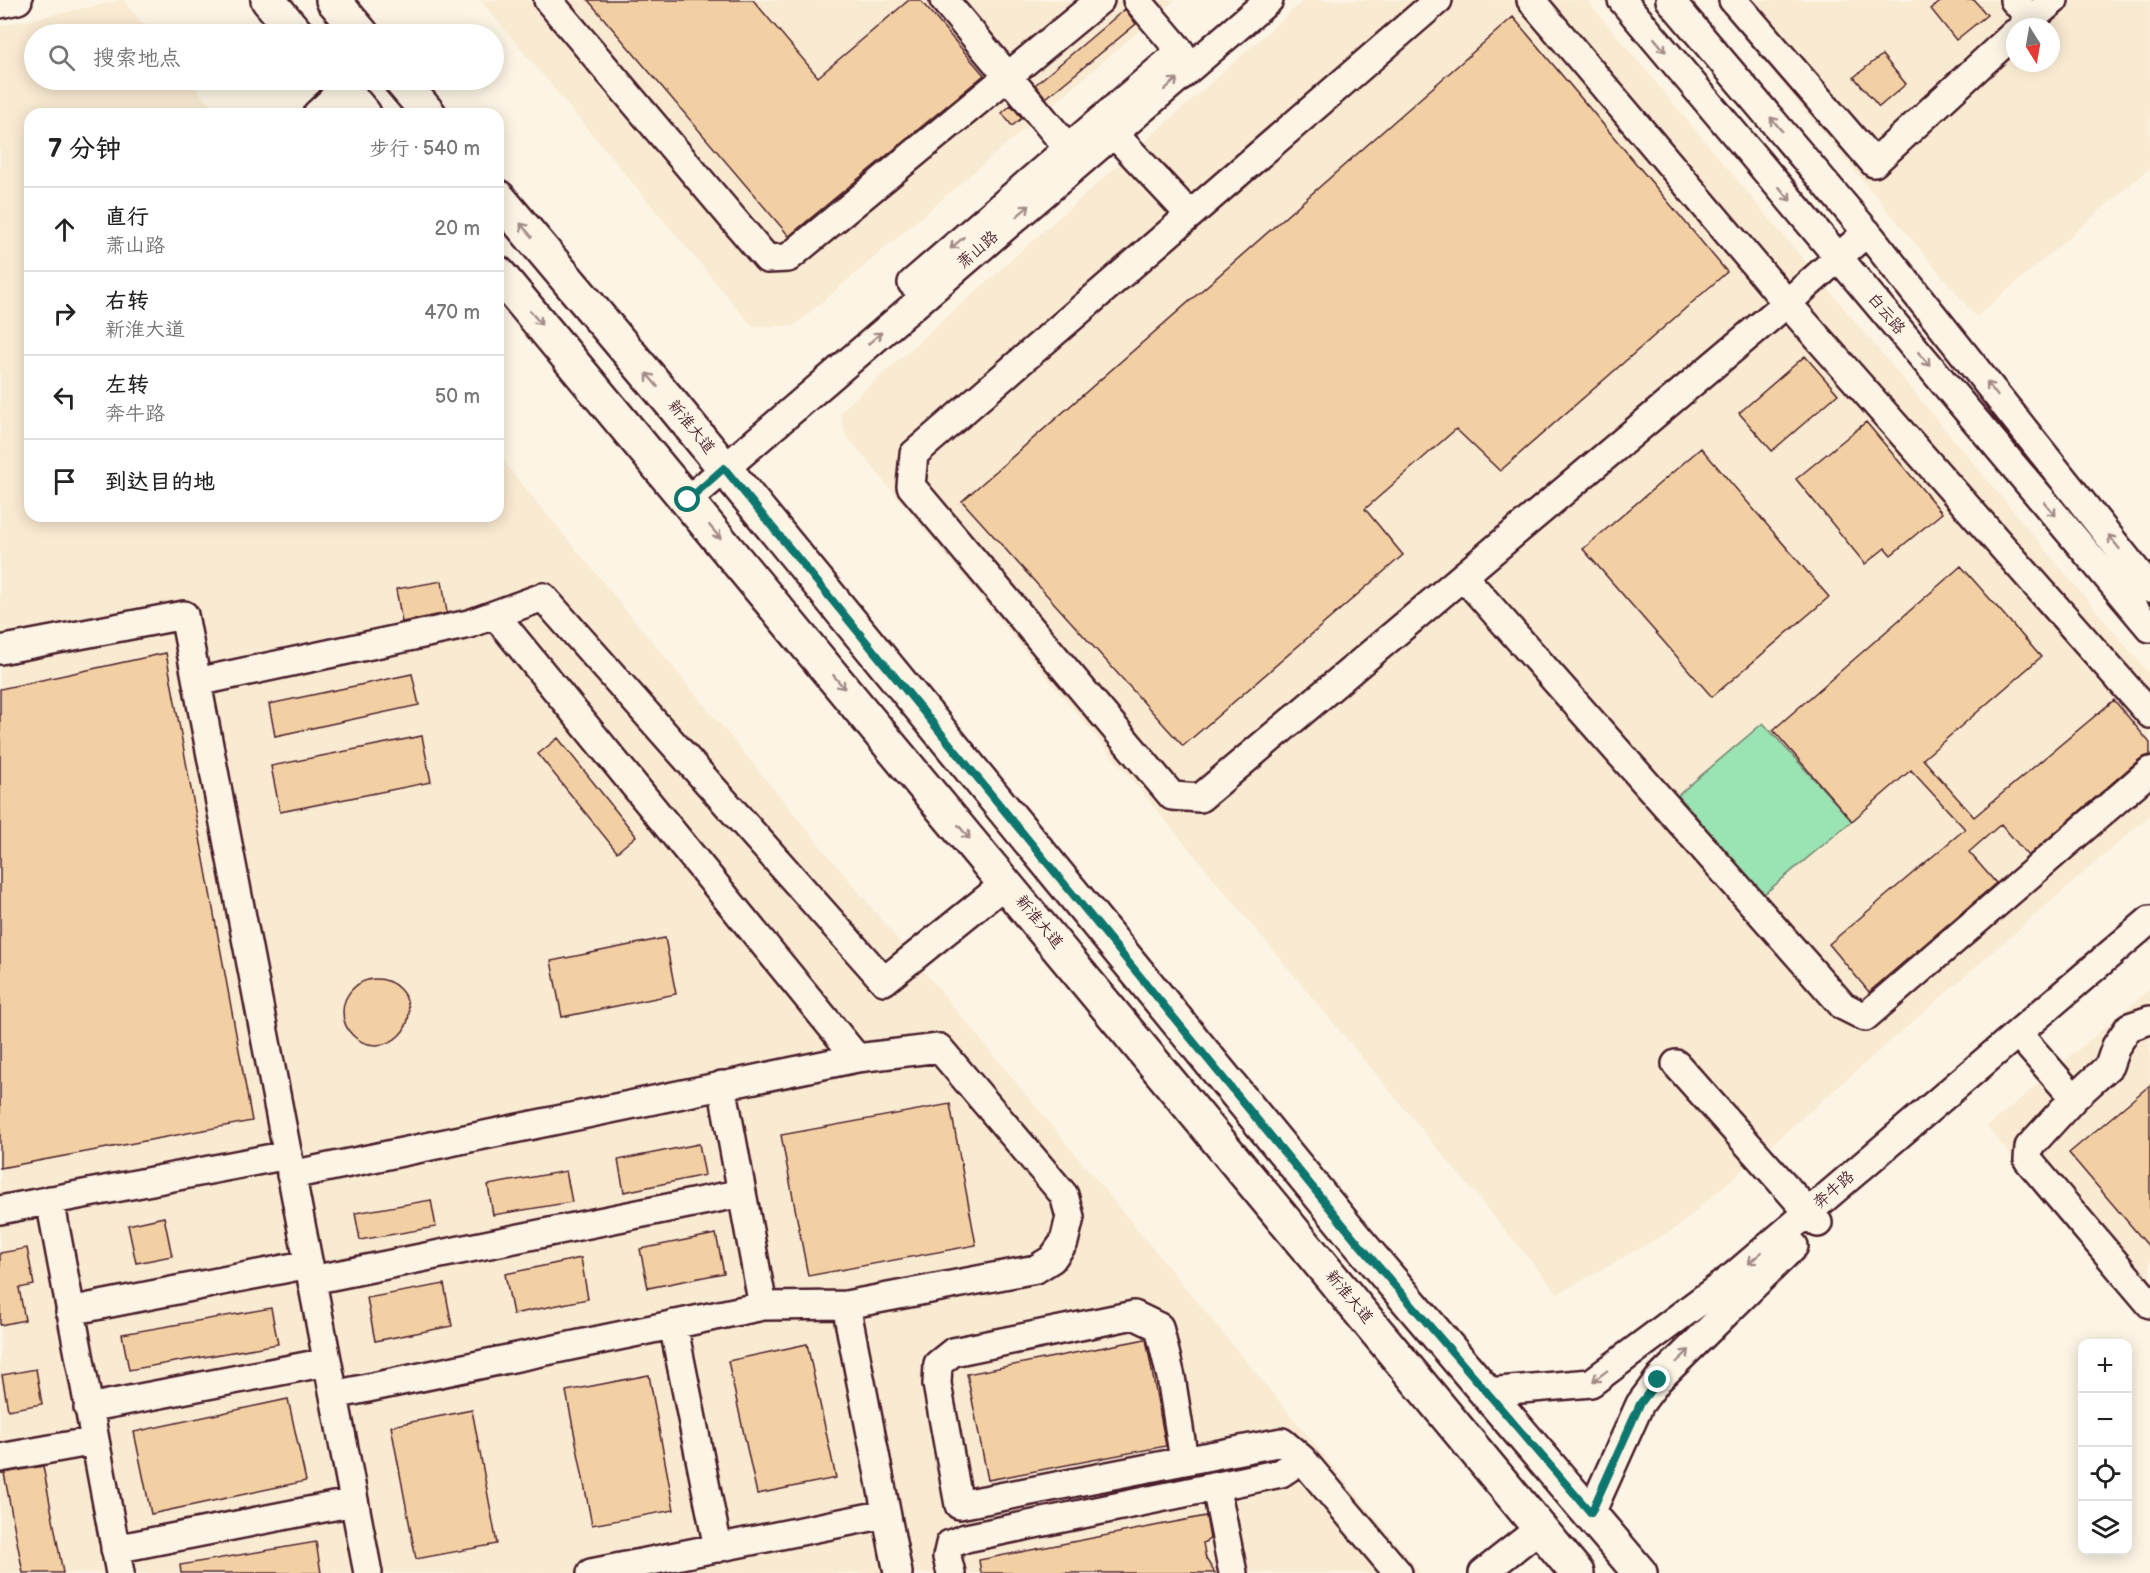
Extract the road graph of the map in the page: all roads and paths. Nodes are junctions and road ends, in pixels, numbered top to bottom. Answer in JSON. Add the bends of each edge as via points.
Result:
{"nodes":[{"id":1,"x":18,"y":0,"type":"edge"},
{"id":2,"x":268,"y":0,"type":"edge"},
{"id":3,"x":333,"y":0,"type":"edge"},
{"id":4,"x":548,"y":0,"type":"edge"},
{"id":5,"x":944,"y":0,"type":"edge"},
{"id":6,"x":1100,"y":0,"type":"edge"},
{"id":7,"x":1137,"y":0,"type":"edge"},
{"id":8,"x":1241,"y":0,"type":"edge"},
{"id":9,"x":1269,"y":0,"type":"edge"},
{"id":10,"x":1438,"y":0,"type":"edge"},
{"id":11,"x":1532,"y":0,"type":"edge"},
{"id":12,"x":1622,"y":0,"type":"edge"},
{"id":13,"x":1670,"y":0,"type":"edge"},
{"id":14,"x":1733,"y":0,"type":"edge"},
{"id":15,"x":2054,"y":0,"type":"edge"},
{"id":16,"x":0,"y":4,"type":"edge"},
{"id":17,"x":2023,"y":18,"type":"edge"},
{"id":18,"x":288,"y":24,"type":"edge"},
{"id":19,"x":353,"y":24,"type":"edge"},
{"id":20,"x":2006,"y":34,"type":"edge"},
{"id":21,"x":1181,"y":52,"type":"junction"},
{"id":22,"x":1008,"y":76,"type":"junction"},
{"id":23,"x":409,"y":90,"type":"edge"},
{"id":24,"x":347,"y":94,"type":"edge"},
{"id":25,"x":326,"y":108,"type":"edge"},
{"id":26,"x":424,"y":108,"type":"edge"},
{"id":27,"x":1107,"y":127,"type":"junction"},
{"id":28,"x":1067,"y":147,"type":"junction"},
{"id":29,"x":504,"y":204,"type":"edge"},
{"id":30,"x":1190,"y":215,"type":"junction"},
{"id":31,"x":1867,"y":232,"type":"junction"},
{"id":32,"x":1839,"y":258,"type":"junction"},
{"id":33,"x":504,"y":280,"type":"edge"},
{"id":34,"x":1787,"y":303,"type":"junction"},
{"id":35,"x":719,"y":462,"type":"junction"},
{"id":36,"x":682,"y":493,"type":"junction"},
{"id":37,"x":1463,"y":576,"type":"junction"},
{"id":38,"x":2150,"y":588,"type":"edge"},
{"id":39,"x":495,"y":615,"type":"junction"},
{"id":40,"x":2150,"y":628,"type":"edge"},
{"id":41,"x":0,"y":650,"type":"edge"},
{"id":42,"x":196,"y":682,"type":"junction"},
{"id":43,"x":2150,"y":714,"type":"edge"},
{"id":44,"x":2150,"y":771,"type":"edge"},
{"id":45,"x":1006,"y":883,"type":"junction"},
{"id":46,"x":2150,"y":920,"type":"edge"},
{"id":47,"x":2150,"y":942,"type":"edge"},
{"id":48,"x":2150,"y":1020,"type":"edge"},
{"id":49,"x":2027,"y":1044,"type":"junction"},
{"id":50,"x":856,"y":1058,"type":"junction"},
{"id":51,"x":1676,"y":1064,"type":"dead end"},
{"id":52,"x":722,"y":1085,"type":"junction"},
{"id":53,"x":2074,"y":1098,"type":"junction"},
{"id":54,"x":289,"y":1165,"type":"junction"},
{"id":55,"x":742,"y":1193,"type":"junction"},
{"id":56,"x":50,"y":1200,"type":"junction"},
{"id":57,"x":0,"y":1210,"type":"edge"},
{"id":58,"x":1813,"y":1218,"type":"junction"},
{"id":59,"x":310,"y":1272,"type":"junction"},
{"id":60,"x":2150,"y":1304,"type":"edge"},
{"id":61,"x":846,"y":1305,"type":"junction"},
{"id":62,"x":763,"y":1306,"type":"junction"},
{"id":63,"x":70,"y":1311,"type":"junction"},
{"id":64,"x":673,"y":1324,"type":"junction"},
{"id":65,"x":327,"y":1362,"type":"junction"},
{"id":66,"x":1487,"y":1392,"type":"junction"},
{"id":67,"x":334,"y":1395,"type":"junction"},
{"id":68,"x":88,"y":1408,"type":"junction"},
{"id":69,"x":95,"y":1441,"type":"junction"},
{"id":70,"x":0,"y":1458,"type":"edge"},
{"id":71,"x":1302,"y":1459,"type":"junction"},
{"id":72,"x":1184,"y":1460,"type":"junction"},
{"id":73,"x":1215,"y":1487,"type":"junction"},
{"id":74,"x":354,"y":1502,"type":"junction"},
{"id":75,"x":959,"y":1505,"type":"junction"},
{"id":76,"x":1591,"y":1513,"type":"junction"},
{"id":77,"x":886,"y":1514,"type":"junction"},
{"id":78,"x":1540,"y":1527,"type":"junction"},
{"id":79,"x":966,"y":1538,"type":"junction"},
{"id":80,"x":718,"y":1548,"type":"junction"},
{"id":81,"x":117,"y":1561,"type":"edge"},
{"id":82,"x":368,"y":1573,"type":"edge"},
{"id":83,"x":591,"y":1573,"type":"edge"},
{"id":84,"x":898,"y":1573,"type":"edge"},
{"id":85,"x":951,"y":1573,"type":"edge"},
{"id":86,"x":1233,"y":1573,"type":"edge"},
{"id":87,"x":1398,"y":1573,"type":"edge"},
{"id":88,"x":1483,"y":1573,"type":"edge"},
{"id":89,"x":1577,"y":1573,"type":"edge"},
{"id":90,"x":1640,"y":1573,"type":"edge"}],
"edges":[{"from":1,"to":16,"type":"street"},
{"from":2,"to":18,"type":"main road"},
{"from":3,"to":19,"type":"main road"},
{"from":4,"to":22,"type":"street","via":[[767,259],[788,258]]},
{"from":5,"to":22,"type":"street"},
{"from":6,"to":22,"type":"street"},
{"from":7,"to":21,"type":"street"},
{"from":8,"to":21,"type":"street","name":"萧山路"},
{"from":27,"to":9,"type":"street","name":"萧山路","one_way":true},
{"from":10,"to":30,"type":"street"},
{"from":11,"to":34,"type":"street"},
{"from":12,"to":32,"type":"street","name":"白云路","one_way":true},
{"from":31,"to":13,"type":"street","one_way":true},
{"from":14,"to":20,"type":"street","via":[[1874,163]]},
{"from":15,"to":17,"type":"street"},
{"from":21,"to":27,"type":"street","name":"萧山路"},
{"from":22,"to":28,"type":"street"},
{"from":23,"to":26,"type":"main road"},
{"from":24,"to":25,"type":"street"},
{"from":27,"to":28,"type":"street","name":"萧山路"},
{"from":27,"to":30,"type":"street"},
{"from":35,"to":27,"type":"street","name":"萧山路","one_way":true},
{"from":28,"to":35,"type":"street","name":"萧山路","one_way":true},
{"from":35,"to":29,"type":"main road","name":"新淮大道","one_way":true},
{"from":30,"to":37,"type":"street","via":[[914,454],[911,486],[1172,796],[1200,798]]},
{"from":31,"to":32,"type":"street"},
{"from":38,"to":31,"type":"street","one_way":true},
{"from":32,"to":34,"type":"street"},
{"from":32,"to":40,"type":"street","name":"白云路","one_way":true},
{"from":33,"to":36,"type":"main road","name":"新淮大道","one_way":true},
{"from":34,"to":37,"type":"street"},
{"from":34,"to":43,"type":"street"},
{"from":35,"to":36,"type":"street","name":"萧山路"},
{"from":35,"to":66,"type":"main road","name":"新淮大道","via":[[1359,1244]]},
{"from":36,"to":45,"type":"main road","name":"新淮大道","one_way":true},
{"from":37,"to":44,"type":"street","via":[[1842,1006],[1865,1017]]},
{"from":39,"to":42,"type":"street","via":[[469,624]]},
{"from":39,"to":45,"type":"street","via":[[543,597],[884,981]]},
{"from":39,"to":50,"type":"street"},
{"from":41,"to":42,"type":"street","via":[[184,615]]},
{"from":42,"to":54,"type":"street"},
{"from":45,"to":78,"type":"main road","name":"新淮大道"},
{"from":46,"to":58,"type":"street","name":"奔牛路"},
{"from":47,"to":49,"type":"street","name":"奔牛路"},
{"from":48,"to":53,"type":"street","via":[[2129,1027],[2109,1066]]},
{"from":49,"to":53,"type":"street"},
{"from":49,"to":58,"type":"street","name":"奔牛路"},
{"from":50,"to":52,"type":"street"},
{"from":50,"to":61,"type":"street","via":[[939,1048],[1059,1187],[1070,1217],[1061,1248],[1036,1269]]},
{"from":51,"to":58,"type":"street"},
{"from":52,"to":54,"type":"street"},
{"from":52,"to":55,"type":"street"},
{"from":53,"to":60,"type":"street","via":[[2029,1147],[2028,1160]]},
{"from":54,"to":56,"type":"street"},
{"from":54,"to":59,"type":"street"},
{"from":55,"to":59,"type":"street"},
{"from":55,"to":62,"type":"street"},
{"from":56,"to":57,"type":"street"},
{"from":56,"to":63,"type":"street"},
{"from":58,"to":66,"type":"street","name":"奔牛路","one_way":true,"via":[[1590,1383]]},
{"from":76,"to":58,"type":"street","name":"奔牛路","one_way":true,"via":[[1640,1404],[1658,1380]]},
{"from":59,"to":63,"type":"street"},
{"from":59,"to":65,"type":"street"},
{"from":61,"to":62,"type":"street"},
{"from":61,"to":77,"type":"street"},
{"from":62,"to":64,"type":"street"},
{"from":63,"to":68,"type":"street"},
{"from":64,"to":67,"type":"street"},
{"from":64,"to":80,"type":"street"},
{"from":65,"to":67,"type":"street"},
{"from":65,"to":68,"type":"street"},
{"from":66,"to":76,"type":"main road","name":"新淮大道"},
{"from":67,"to":74,"type":"street"},
{"from":68,"to":69,"type":"street"},
{"from":69,"to":70,"type":"street"},
{"from":69,"to":81,"type":"street"},
{"from":71,"to":72,"type":"street","via":[[1282,1442]]},
{"from":71,"to":73,"type":"street","via":[[1281,1473]]},
{"from":71,"to":87,"type":"street"},
{"from":72,"to":75,"type":"street"},
{"from":72,"to":75,"type":"street","via":[[1159,1327],[1134,1315],[953,1352],[938,1364],[937,1384]]},
{"from":73,"to":79,"type":"street"},
{"from":73,"to":86,"type":"street"},
{"from":74,"to":81,"type":"street"},
{"from":74,"to":82,"type":"street"},
{"from":75,"to":79,"type":"street"},
{"from":76,"to":90,"type":"main road","name":"新淮大道"},
{"from":77,"to":80,"type":"street"},
{"from":77,"to":84,"type":"street"},
{"from":78,"to":88,"type":"street"},
{"from":78,"to":89,"type":"main road","name":"新淮大道"},
{"from":79,"to":85,"type":"street","via":[[950,1544],[947,1557]]},
{"from":80,"to":83,"type":"street"}]}
